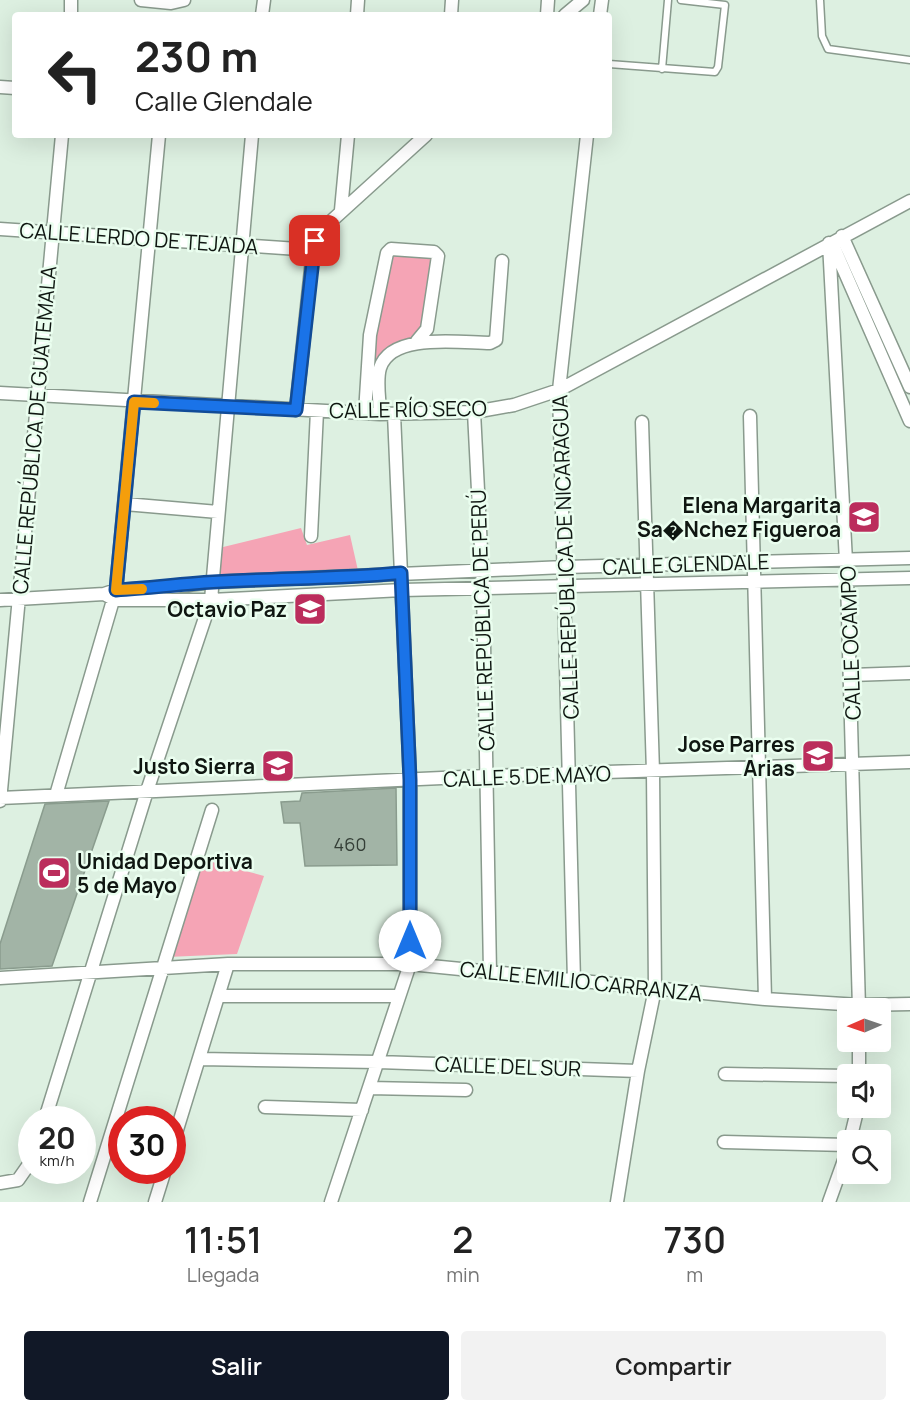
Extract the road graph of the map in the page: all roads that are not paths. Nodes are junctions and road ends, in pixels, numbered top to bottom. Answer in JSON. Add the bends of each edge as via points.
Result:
{"nodes":[{"id":1,"x":141,"y":0,"type":"edge"},
{"id":2,"x":184,"y":0,"type":"edge"},
{"id":3,"x":583,"y":0,"type":"edge"},
{"id":4,"x":668,"y":0,"type":"edge"},
{"id":5,"x":681,"y":0,"type":"edge"},
{"id":6,"x":820,"y":0,"type":"edge"},
{"id":7,"x":170,"y":9,"type":"edge"},
{"id":8,"x":569,"y":12,"type":"edge"},
{"id":9,"x":910,"y":60,"type":"edge"},
{"id":10,"x":612,"y":64,"type":"edge"},
{"id":11,"x":663,"y":69,"type":"junction"},
{"id":12,"x":62,"y":138,"type":"edge"},
{"id":13,"x":159,"y":138,"type":"edge"},
{"id":14,"x":252,"y":138,"type":"edge"},
{"id":15,"x":348,"y":138,"type":"edge"},
{"id":16,"x":423,"y":138,"type":"edge"},
{"id":17,"x":587,"y":138,"type":"edge"},
{"id":18,"x":910,"y":201,"type":"edge"},
{"id":19,"x":341,"y":210,"type":"junction"},
{"id":20,"x":0,"y":229,"type":"edge"},
{"id":21,"x":51,"y":232,"type":"junction"},
{"id":22,"x":150,"y":240,"type":"junction"},
{"id":23,"x":834,"y":240,"type":"junction"},
{"id":24,"x":244,"y":245,"type":"junction"},
{"id":25,"x":313,"y":250,"type":"junction"},
{"id":26,"x":502,"y":261,"type":"dead end"},
{"id":27,"x":417,"y":341,"type":"junction"},
{"id":28,"x":374,"y":367,"type":"junction"},
{"id":29,"x":910,"y":387,"type":"edge"},
{"id":30,"x":559,"y":390,"type":"junction"},
{"id":31,"x":0,"y":393,"type":"edge"},
{"id":32,"x":37,"y":395,"type":"junction"},
{"id":33,"x":905,"y":399,"type":"edge"},
{"id":34,"x":134,"y":402,"type":"junction"},
{"id":35,"x":227,"y":406,"type":"junction"},
{"id":36,"x":296,"y":410,"type":"junction"},
{"id":37,"x":317,"y":411,"type":"junction"},
{"id":38,"x":474,"y":412,"type":"junction"},
{"id":39,"x":364,"y":413,"type":"junction"},
{"id":40,"x":380,"y":414,"type":"junction"},
{"id":41,"x":394,"y":414,"type":"junction"},
{"id":42,"x":750,"y":416,"type":"dead end"},
{"id":43,"x":910,"y":421,"type":"edge"},
{"id":44,"x":642,"y":422,"type":"dead end"},
{"id":45,"x":125,"y":504,"type":"junction"},
{"id":46,"x":218,"y":512,"type":"junction"},
{"id":47,"x":311,"y":536,"type":"dead end"},
{"id":48,"x":910,"y":558,"type":"edge"},
{"id":49,"x":846,"y":560,"type":"junction"},
{"id":50,"x":753,"y":562,"type":"junction"},
{"id":51,"x":646,"y":565,"type":"junction"},
{"id":52,"x":565,"y":567,"type":"junction"},
{"id":53,"x":482,"y":570,"type":"junction"},
{"id":54,"x":401,"y":573,"type":"junction"},
{"id":55,"x":910,"y":578,"type":"edge"},
{"id":56,"x":847,"y":580,"type":"junction"},
{"id":57,"x":212,"y":582,"type":"junction"},
{"id":58,"x":754,"y":582,"type":"junction"},
{"id":59,"x":647,"y":585,"type":"junction"},
{"id":60,"x":565,"y":586,"type":"junction"},
{"id":61,"x":483,"y":588,"type":"junction"},
{"id":62,"x":402,"y":590,"type":"junction"},
{"id":63,"x":112,"y":595,"type":"junction"},
{"id":64,"x":0,"y":600,"type":"edge"},
{"id":65,"x":19,"y":600,"type":"junction"},
{"id":66,"x":211,"y":600,"type":"junction"},
{"id":67,"x":910,"y":674,"type":"edge"},
{"id":68,"x":851,"y":675,"type":"junction"},
{"id":69,"x":910,"y":762,"type":"edge"},
{"id":70,"x":854,"y":764,"type":"junction"},
{"id":71,"x":760,"y":768,"type":"junction"},
{"id":72,"x":653,"y":772,"type":"junction"},
{"id":73,"x":571,"y":774,"type":"junction"},
{"id":74,"x":486,"y":776,"type":"junction"},
{"id":75,"x":410,"y":780,"type":"junction"},
{"id":76,"x":147,"y":791,"type":"junction"},
{"id":77,"x":56,"y":795,"type":"junction"},
{"id":78,"x":0,"y":799,"type":"edge"},
{"id":79,"x":212,"y":810,"type":"dead end"},
{"id":80,"x":228,"y":964,"type":"junction"},
{"id":81,"x":410,"y":964,"type":"junction"},
{"id":82,"x":164,"y":968,"type":"junction"},
{"id":83,"x":91,"y":972,"type":"junction"},
{"id":84,"x":490,"y":972,"type":"junction"},
{"id":85,"x":0,"y":978,"type":"edge"},
{"id":86,"x":574,"y":981,"type":"junction"},
{"id":87,"x":655,"y":989,"type":"junction"},
{"id":88,"x":219,"y":996,"type":"junction"},
{"id":89,"x":399,"y":996,"type":"junction"},
{"id":90,"x":859,"y":998,"type":"edge"},
{"id":91,"x":765,"y":999,"type":"junction"},
{"id":92,"x":837,"y":1004,"type":"edge"},
{"id":93,"x":910,"y":1004,"type":"edge"},
{"id":94,"x":891,"y":1005,"type":"edge"},
{"id":95,"x":200,"y":1059,"type":"junction"},
{"id":96,"x":378,"y":1062,"type":"junction"},
{"id":97,"x":638,"y":1071,"type":"junction"},
{"id":98,"x":725,"y":1074,"type":"dead end"},
{"id":99,"x":837,"y":1076,"type":"edge"},
{"id":100,"x":369,"y":1088,"type":"junction"},
{"id":101,"x":466,"y":1090,"type":"dead end"},
{"id":102,"x":49,"y":1106,"type":"edge"},
{"id":103,"x":185,"y":1106,"type":"edge"},
{"id":104,"x":266,"y":1107,"type":"dead end"},
{"id":105,"x":362,"y":1110,"type":"junction"},
{"id":106,"x":724,"y":1142,"type":"dead end"},
{"id":107,"x":837,"y":1147,"type":"edge"},
{"id":108,"x":837,"y":1179,"type":"edge"},
{"id":109,"x":18,"y":1180,"type":"edge"},
{"id":110,"x":0,"y":1183,"type":"edge"},
{"id":111,"x":161,"y":1184,"type":"edge"},
{"id":112,"x":90,"y":1202,"type":"edge"},
{"id":113,"x":155,"y":1202,"type":"edge"},
{"id":114,"x":331,"y":1202,"type":"edge"},
{"id":115,"x":617,"y":1202,"type":"edge"},
{"id":116,"x":829,"y":1202,"type":"edge"}],
"edges":[{"from":1,"to":7,"type":"street"},
{"from":2,"to":7,"type":"street"},
{"from":3,"to":8,"type":"street"},
{"from":4,"to":11,"type":"lane"},
{"from":5,"to":11,"type":"lane","via":[[725,5],[718,67],[712,73]]},
{"from":6,"to":9,"type":"lane","via":[[822,36],[828,49]]},
{"from":10,"to":11,"type":"lane"},
{"from":12,"to":21,"type":"street","name":"CALLE REPÚBLICA DE GUATEMALA"},
{"from":13,"to":22,"type":"street"},
{"from":14,"to":24,"type":"street"},
{"from":15,"to":19,"type":"street"},
{"from":16,"to":19,"type":"street"},
{"from":17,"to":30,"type":"street","name":"CALLE REPÚBLICA DE NICARAGUA"},
{"from":18,"to":23,"type":"street","name":"CALLE RÍO SECO"},
{"from":19,"to":25,"type":"street","via":[[317,234]]},
{"from":20,"to":21,"type":"street","name":"CALLE LERDO DE TEJADA"},
{"from":21,"to":22,"type":"street","name":"CALLE LERDO DE TEJADA"},
{"from":21,"to":32,"type":"street","name":"CALLE REPÚBLICA DE GUATEMALA"},
{"from":22,"to":24,"type":"street","name":"CALLE LERDO DE TEJADA"},
{"from":22,"to":34,"type":"street"},
{"from":23,"to":29,"type":"street"},
{"from":23,"to":30,"type":"street","name":"CALLE RÍO SECO"},
{"from":23,"to":33,"type":"street"},
{"from":23,"to":49,"type":"street","name":"CALLE OCAMPO"},
{"from":24,"to":25,"type":"street","name":"CALLE LERDO DE TEJADA"},
{"from":24,"to":35,"type":"street"},
{"from":25,"to":36,"type":"street"},
{"from":26,"to":27,"type":"street","via":[[496,340]]},
{"from":27,"to":28,"type":"street"},
{"from":27,"to":28,"type":"street","via":[[427,329],[438,256],[434,252],[391,249],[370,335]]},
{"from":28,"to":39,"type":"street"},
{"from":28,"to":40,"type":"street"},
{"from":30,"to":38,"type":"street","name":"CALLE RÍO SECO","via":[[514,405]]},
{"from":30,"to":52,"type":"street","name":"CALLE REPÚBLICA DE NICARAGUA"},
{"from":31,"to":32,"type":"street","name":"CALLE RÍO SECO"},
{"from":32,"to":34,"type":"street","name":"CALLE RÍO SECO"},
{"from":32,"to":65,"type":"street","name":"CALLE REPÚBLICA DE GUATEMALA"},
{"from":33,"to":43,"type":"street"},
{"from":34,"to":35,"type":"street","name":"CALLE RÍO SECO"},
{"from":34,"to":45,"type":"street"},
{"from":35,"to":36,"type":"street","name":"CALLE RÍO SECO"},
{"from":35,"to":46,"type":"street"},
{"from":36,"to":37,"type":"street","name":"CALLE RÍO SECO"},
{"from":37,"to":39,"type":"street","name":"CALLE RÍO SECO"},
{"from":37,"to":47,"type":"street"},
{"from":38,"to":41,"type":"street","name":"CALLE RÍO SECO"},
{"from":38,"to":53,"type":"street","name":"CALLE REPÚBLICA DE PERÚ"},
{"from":39,"to":40,"type":"street","name":"CALLE RÍO SECO"},
{"from":40,"to":41,"type":"street","name":"CALLE RÍO SECO"},
{"from":41,"to":54,"type":"street"},
{"from":42,"to":50,"type":"street"},
{"from":44,"to":51,"type":"street"},
{"from":45,"to":46,"type":"street"},
{"from":45,"to":63,"type":"street"},
{"from":46,"to":57,"type":"street"},
{"from":48,"to":49,"type":"street","name":"CALLE GLENDALE"},
{"from":49,"to":50,"type":"street","name":"CALLE GLENDALE"},
{"from":49,"to":56,"type":"street","name":"CALLE OCAMPO"},
{"from":50,"to":51,"type":"street","name":"CALLE GLENDALE"},
{"from":50,"to":58,"type":"street"},
{"from":51,"to":52,"type":"street","name":"CALLE GLENDALE"},
{"from":51,"to":59,"type":"street"},
{"from":52,"to":53,"type":"street","name":"CALLE GLENDALE"},
{"from":52,"to":60,"type":"street","name":"CALLE REPÚBLICA DE NICARAGUA"},
{"from":53,"to":54,"type":"street","name":"CALLE GLENDALE"},
{"from":53,"to":61,"type":"street","name":"CALLE REPÚBLICA DE PERÚ"},
{"from":54,"to":57,"type":"street","name":"CALLE GLENDALE"},
{"from":54,"to":62,"type":"street"},
{"from":55,"to":56,"type":"street","name":"CALLE GLENDALE"},
{"from":56,"to":58,"type":"street","name":"CALLE GLENDALE"},
{"from":56,"to":68,"type":"street","name":"CALLE OCAMPO"},
{"from":57,"to":63,"type":"street","name":"CALLE GLENDALE"},
{"from":57,"to":66,"type":"street"},
{"from":58,"to":59,"type":"street","name":"CALLE GLENDALE"},
{"from":58,"to":71,"type":"street"},
{"from":59,"to":60,"type":"street","name":"CALLE GLENDALE"},
{"from":59,"to":72,"type":"street"},
{"from":60,"to":61,"type":"street","name":"CALLE GLENDALE"},
{"from":60,"to":73,"type":"street","name":"CALLE REPÚBLICA DE NICARAGUA"},
{"from":61,"to":62,"type":"street","name":"CALLE GLENDALE"},
{"from":61,"to":74,"type":"street","name":"CALLE REPÚBLICA DE PERÚ"},
{"from":62,"to":66,"type":"street","name":"CALLE GLENDALE"},
{"from":62,"to":75,"type":"street"},
{"from":63,"to":65,"type":"street","name":"CALLE GLENDALE"},
{"from":63,"to":66,"type":"street","name":"CALLE GLENDALE"},
{"from":63,"to":77,"type":"street"},
{"from":64,"to":65,"type":"street","name":"CALLE GLENDALE"},
{"from":65,"to":78,"type":"street","name":"CALLE REPÚBLICA DE GUATEMALA"},
{"from":66,"to":76,"type":"street"},
{"from":67,"to":68,"type":"street"},
{"from":68,"to":70,"type":"street","name":"CALLE OCAMPO"},
{"from":69,"to":70,"type":"street","name":"CALLE 5 DE MAYO"},
{"from":70,"to":71,"type":"street","name":"CALLE 5 DE MAYO"},
{"from":70,"to":90,"type":"street","name":"CALLE OCAMPO"},
{"from":71,"to":72,"type":"street","name":"CALLE 5 DE MAYO"},
{"from":71,"to":91,"type":"street"},
{"from":72,"to":73,"type":"street","name":"CALLE 5 DE MAYO"},
{"from":72,"to":87,"type":"street"},
{"from":73,"to":74,"type":"street","name":"CALLE 5 DE MAYO"},
{"from":73,"to":86,"type":"street","name":"CALLE REPÚBLICA DE NICARAGUA"},
{"from":74,"to":75,"type":"street","name":"CALLE 5 DE MAYO"},
{"from":74,"to":84,"type":"street","name":"CALLE REPÚBLICA DE PERÚ"},
{"from":75,"to":76,"type":"street","name":"CALLE 5 DE MAYO"},
{"from":75,"to":81,"type":"street"},
{"from":76,"to":77,"type":"street","name":"CALLE 5 DE MAYO"},
{"from":76,"to":83,"type":"street"},
{"from":77,"to":78,"type":"street","name":"CALLE 5 DE MAYO"},
{"from":79,"to":82,"type":"street"},
{"from":80,"to":81,"type":"street","name":"CALLE EMILIO CARRANZA"},
{"from":80,"to":82,"type":"street","name":"CALLE EMILIO CARRANZA"},
{"from":80,"to":88,"type":"street"},
{"from":81,"to":84,"type":"street","name":"CALLE EMILIO CARRANZA"},
{"from":81,"to":89,"type":"street"},
{"from":82,"to":83,"type":"street","name":"CALLE EMILIO CARRANZA"},
{"from":82,"to":112,"type":"street"},
{"from":83,"to":85,"type":"street","name":"CALLE EMILIO CARRANZA"},
{"from":83,"to":102,"type":"street"},
{"from":84,"to":86,"type":"street","name":"CALLE EMILIO CARRANZA"},
{"from":86,"to":87,"type":"street","name":"CALLE EMILIO CARRANZA"},
{"from":87,"to":91,"type":"street","name":"CALLE EMILIO CARRANZA"},
{"from":87,"to":97,"type":"street"},
{"from":88,"to":89,"type":"street"},
{"from":88,"to":95,"type":"street"},
{"from":89,"to":96,"type":"street"},
{"from":91,"to":92,"type":"street","name":"CALLE EMILIO CARRANZA"},
{"from":93,"to":94,"type":"street","name":"CALLE EMILIO CARRANZA"},
{"from":95,"to":96,"type":"street","name":"CALLE DEL SUR"},
{"from":95,"to":103,"type":"street"},
{"from":96,"to":97,"type":"street","name":"CALLE DEL SUR"},
{"from":96,"to":100,"type":"street"},
{"from":97,"to":115,"type":"street"},
{"from":98,"to":99,"type":"street"},
{"from":100,"to":101,"type":"street"},
{"from":100,"to":105,"type":"street"},
{"from":104,"to":105,"type":"street"},
{"from":105,"to":114,"type":"street"},
{"from":106,"to":107,"type":"street"},
{"from":108,"to":116,"type":"street"},
{"from":109,"to":110,"type":"street"},
{"from":111,"to":113,"type":"street"}]}
